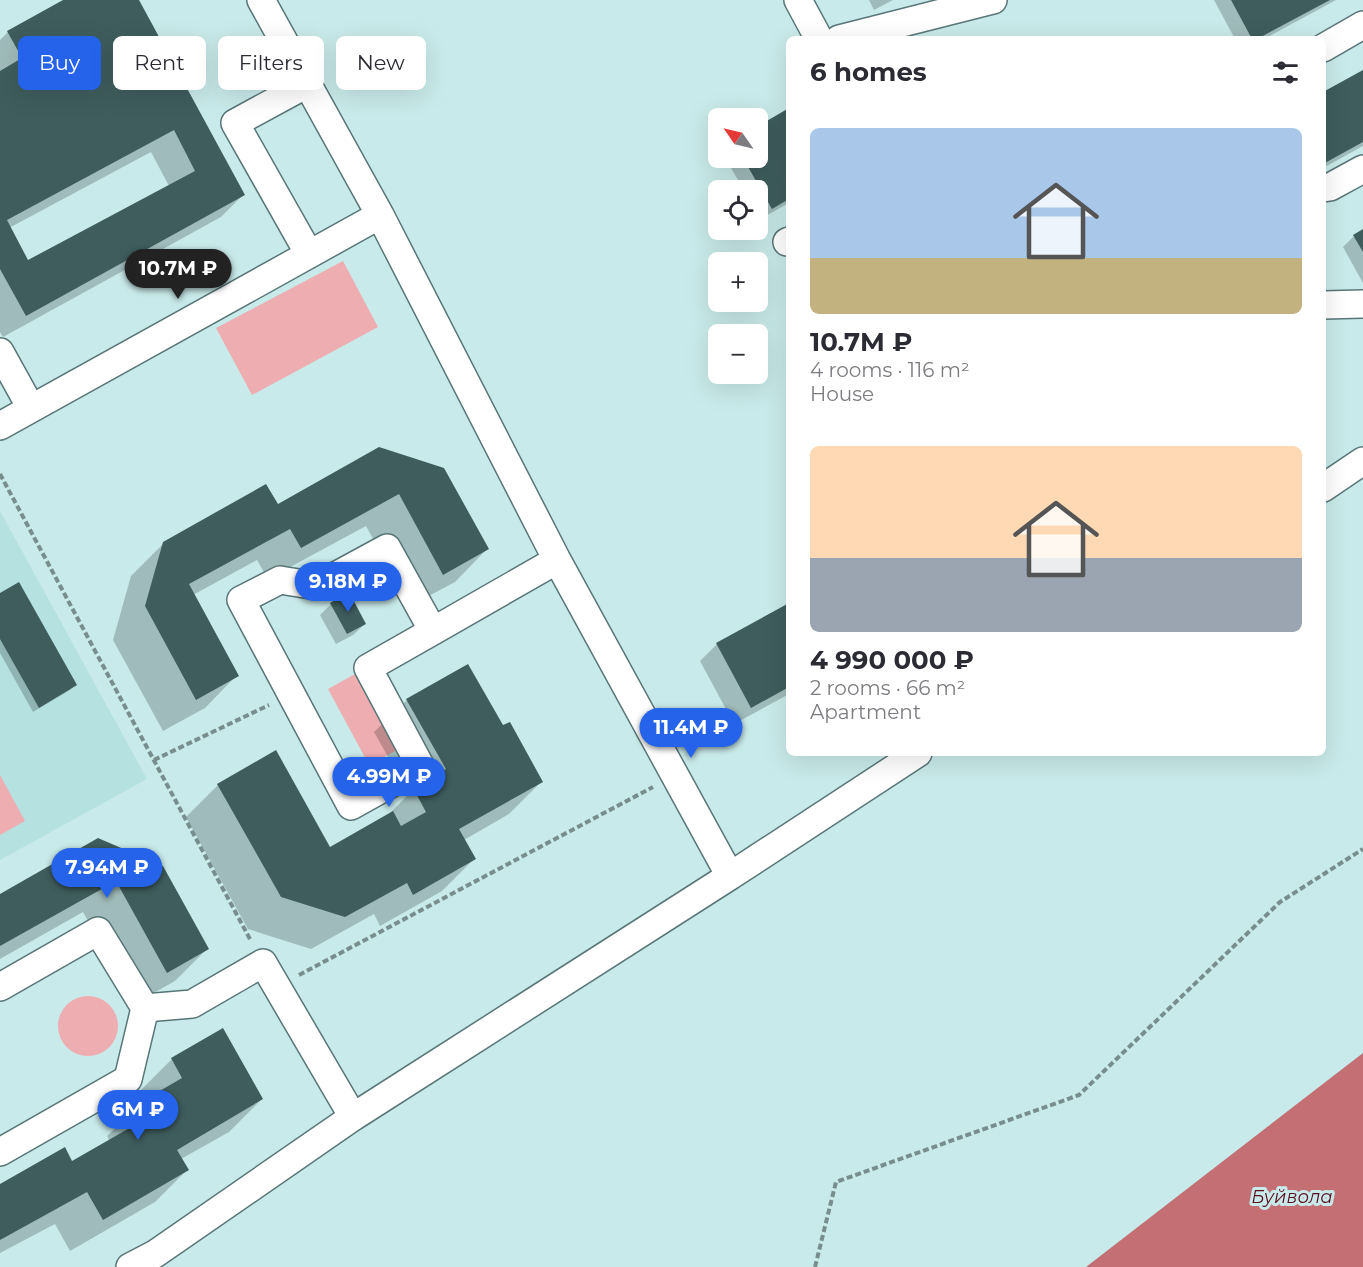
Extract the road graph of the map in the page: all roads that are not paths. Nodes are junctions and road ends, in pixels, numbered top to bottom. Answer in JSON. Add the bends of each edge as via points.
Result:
{"nodes":[{"id":1,"x":261,"y":0,"type":"edge"},
{"id":2,"x":798,"y":0,"type":"edge"},
{"id":3,"x":993,"y":0,"type":"edge"},
{"id":4,"x":1363,"y":25,"type":"edge"},
{"id":5,"x":281,"y":36,"type":"edge"},
{"id":6,"x":817,"y":36,"type":"edge"},
{"id":7,"x":851,"y":36,"type":"edge"},
{"id":8,"x":1326,"y":46,"type":"edge"},
{"id":9,"x":296,"y":90,"type":"edge"},
{"id":10,"x":310,"y":90,"type":"edge"},
{"id":11,"x":1363,"y":169,"type":"edge"},
{"id":12,"x":1326,"y":188,"type":"edge"},
{"id":13,"x":380,"y":215,"type":"junction"},
{"id":14,"x":309,"y":254,"type":"junction"},
{"id":15,"x":1363,"y":303,"type":"edge"},
{"id":16,"x":1326,"y":305,"type":"edge"},
{"id":17,"x":0,"y":352,"type":"edge"},
{"id":18,"x":31,"y":408,"type":"junction"},
{"id":19,"x":0,"y":426,"type":"edge"},
{"id":20,"x":1363,"y":461,"type":"edge"},
{"id":21,"x":1326,"y":486,"type":"edge"},
{"id":22,"x":557,"y":561,"type":"junction"},
{"id":23,"x":433,"y":631,"type":"junction"},
{"id":24,"x":913,"y":756,"type":"edge"},
{"id":25,"x":730,"y":876,"type":"junction"},
{"id":26,"x":0,"y":987,"type":"edge"},
{"id":27,"x":145,"y":1008,"type":"junction"},
{"id":28,"x":353,"y":1117,"type":"junction"},
{"id":29,"x":0,"y":1152,"type":"edge"},
{"id":30,"x":130,"y":1267,"type":"edge"}],
"edges":[{"from":1,"to":5,"type":"street"},
{"from":2,"to":6,"type":"street"},
{"from":3,"to":7,"type":"street"},
{"from":4,"to":8,"type":"street"},
{"from":9,"to":14,"type":"street","via":[[236,123]]},
{"from":10,"to":13,"type":"street"},
{"from":11,"to":12,"type":"street"},
{"from":13,"to":14,"type":"street"},
{"from":13,"to":22,"type":"street"},
{"from":14,"to":18,"type":"street"},
{"from":15,"to":16,"type":"street"},
{"from":17,"to":18,"type":"street"},
{"from":18,"to":19,"type":"street"},
{"from":20,"to":21,"type":"street"},
{"from":22,"to":23,"type":"street"},
{"from":22,"to":25,"type":"street"},
{"from":23,"to":23,"type":"street","via":[[368,668],[422,767],[351,806],[241,600],[280,580],[317,586],[387,548]]},
{"from":24,"to":25,"type":"street"},
{"from":25,"to":28,"type":"street"},
{"from":26,"to":27,"type":"street","via":[[98,931]]},
{"from":27,"to":28,"type":"street","via":[[192,1004],[263,963]]},
{"from":27,"to":29,"type":"street","via":[[128,1079]]},
{"from":28,"to":30,"type":"street","via":[[155,1254]]}]}
